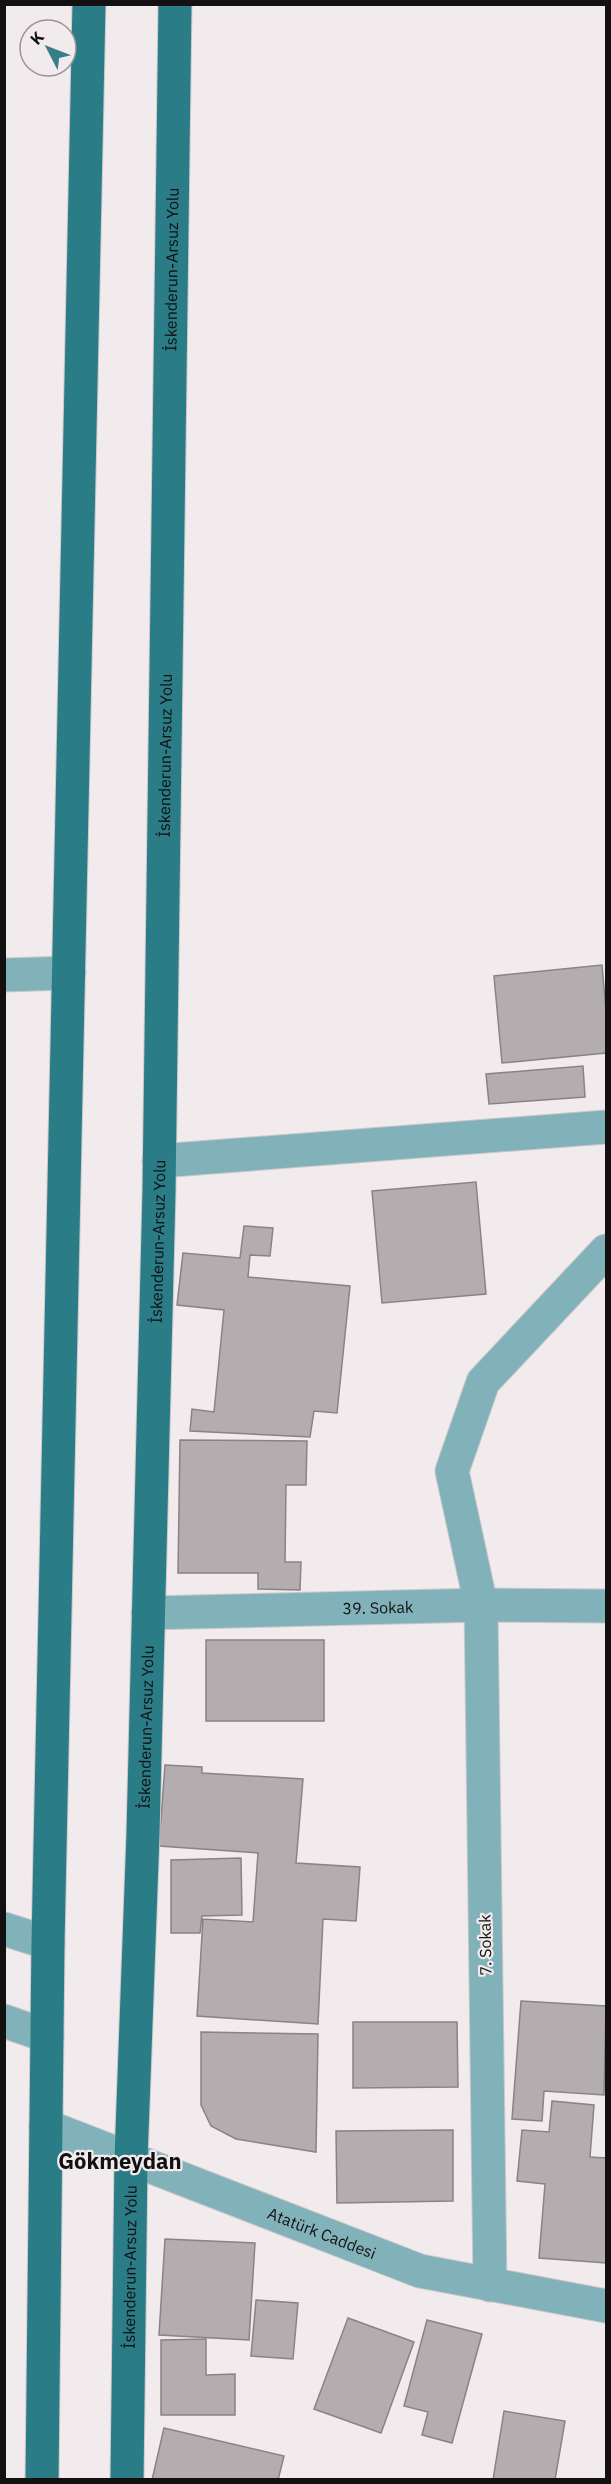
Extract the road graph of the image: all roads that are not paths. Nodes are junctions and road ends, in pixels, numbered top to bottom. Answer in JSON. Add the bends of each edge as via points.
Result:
{"nodes":[{"id":1,"x":89,"y":4,"type":"edge"},
{"id":2,"x":175,"y":4,"type":"edge"},
{"id":3,"x":69,"y":974,"type":"junction"},
{"id":4,"x":4,"y":975,"type":"edge"},
{"id":5,"x":606,"y":1127,"type":"edge"},
{"id":6,"x":159,"y":1161,"type":"junction"},
{"id":7,"x":606,"y":1251,"type":"edge"},
{"id":8,"x":481,"y":1605,"type":"junction"},
{"id":9,"x":606,"y":1606,"type":"edge"},
{"id":10,"x":148,"y":1613,"type":"junction"},
{"id":11,"x":4,"y":1929,"type":"edge"},
{"id":12,"x":48,"y":1942,"type":"junction"},
{"id":13,"x":4,"y":2021,"type":"edge"},
{"id":14,"x":47,"y":2036,"type":"junction"},
{"id":15,"x":46,"y":2126,"type":"junction"},
{"id":16,"x":131,"y":2159,"type":"junction"},
{"id":17,"x":489,"y":2285,"type":"junction"},
{"id":18,"x":606,"y":2306,"type":"edge"},
{"id":19,"x":42,"y":2480,"type":"edge"},
{"id":20,"x":127,"y":2480,"type":"edge"}],
"edges":[{"from":1,"to":3,"type":"main road"},
{"from":2,"to":6,"type":"main road","name":"İskenderun-Arsuz Yolu"},
{"from":3,"to":4,"type":"street"},
{"from":3,"to":12,"type":"main road"},
{"from":5,"to":6,"type":"street"},
{"from":6,"to":10,"type":"main road","name":"İskenderun-Arsuz Yolu"},
{"from":7,"to":8,"type":"street","name":"7. Sokak","via":[[483,1382],[452,1471]]},
{"from":8,"to":9,"type":"street","name":"39. Sokak"},
{"from":8,"to":10,"type":"street","name":"39. Sokak"},
{"from":8,"to":17,"type":"street","name":"7. Sokak"},
{"from":10,"to":16,"type":"main road","name":"İskenderun-Arsuz Yolu"},
{"from":11,"to":12,"type":"street"},
{"from":12,"to":14,"type":"main road"},
{"from":13,"to":14,"type":"street"},
{"from":14,"to":15,"type":"main road"},
{"from":15,"to":16,"type":"street","name":"Atatürk Caddesi"},
{"from":15,"to":19,"type":"main road"},
{"from":16,"to":17,"type":"street","name":"Atatürk Caddesi","via":[[420,2271]]},
{"from":16,"to":20,"type":"main road","name":"İskenderun-Arsuz Yolu"},
{"from":17,"to":18,"type":"street","name":"Atatürk Caddesi"}]}
